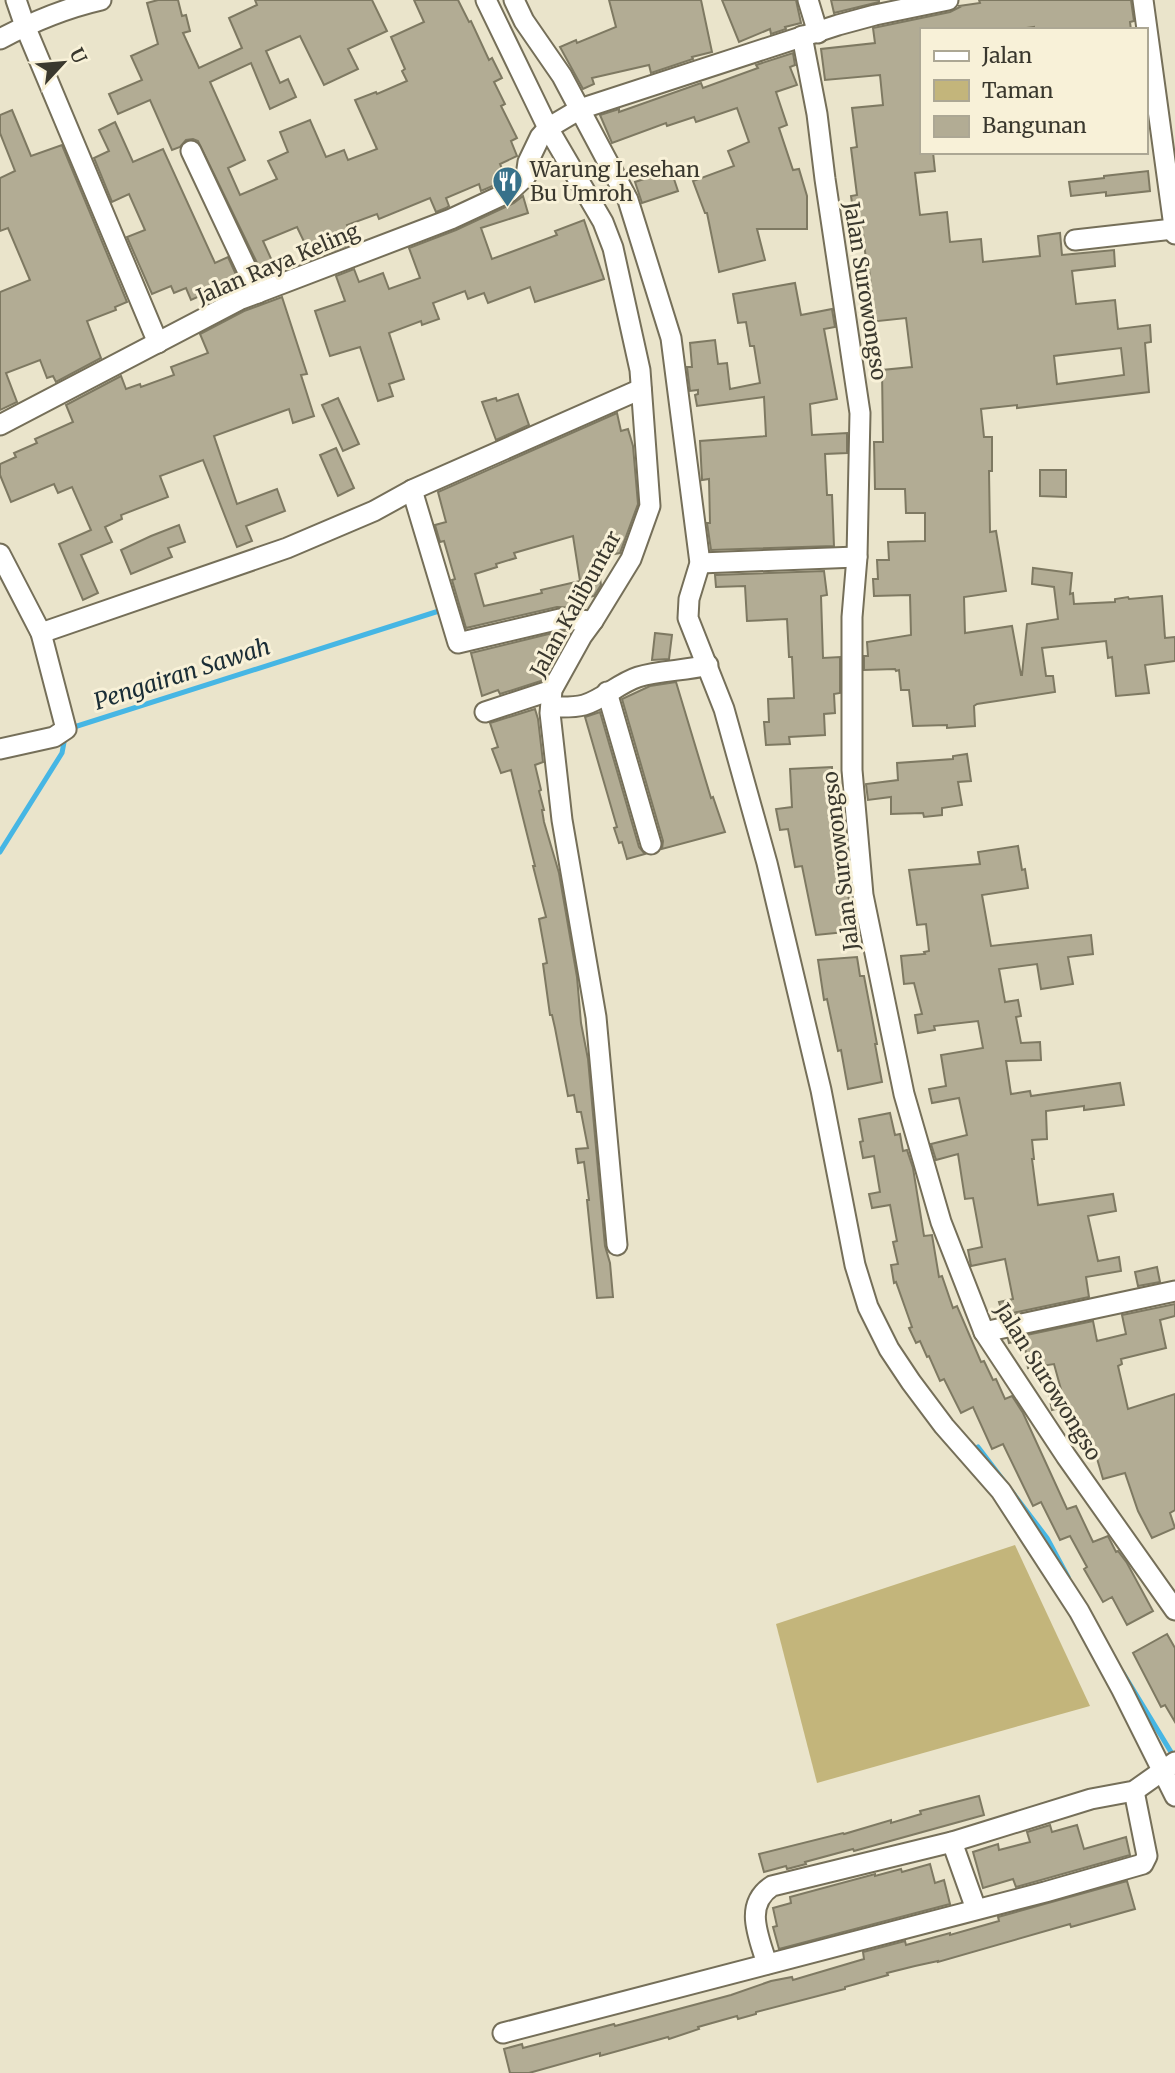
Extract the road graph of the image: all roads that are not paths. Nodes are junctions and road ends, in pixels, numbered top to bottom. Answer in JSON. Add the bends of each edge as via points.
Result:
{"nodes":[{"id":1,"x":7,"y":0,"type":"edge"},
{"id":2,"x":16,"y":0,"type":"edge"},
{"id":3,"x":101,"y":0,"type":"edge"},
{"id":4,"x":486,"y":0,"type":"edge"},
{"id":5,"x":514,"y":0,"type":"edge"},
{"id":6,"x":808,"y":0,"type":"edge"},
{"id":7,"x":948,"y":0,"type":"edge"},
{"id":8,"x":1143,"y":0,"type":"edge"},
{"id":9,"x":24,"y":26,"type":"junction"},
{"id":10,"x":1147,"y":28,"type":"edge"},
{"id":11,"x":1147,"y":30,"type":"edge"},
{"id":12,"x":810,"y":34,"type":"junction"},
{"id":13,"x":0,"y":39,"type":"edge"},
{"id":14,"x":579,"y":110,"type":"junction"},
{"id":15,"x":549,"y":127,"type":"junction"},
{"id":16,"x":191,"y":151,"type":"dead end"},
{"id":17,"x":1174,"y":232,"type":"edge"},
{"id":18,"x":1075,"y":240,"type":"dead end"},
{"id":19,"x":258,"y":293,"type":"junction"},
{"id":20,"x":158,"y":342,"type":"junction"},
{"id":21,"x":641,"y":389,"type":"junction"},
{"id":22,"x":0,"y":425,"type":"edge"},
{"id":23,"x":412,"y":490,"type":"junction"},
{"id":24,"x":0,"y":554,"type":"edge"},
{"id":25,"x":857,"y":557,"type":"junction"},
{"id":26,"x":700,"y":564,"type":"junction"},
{"id":27,"x":593,"y":621,"type":"junction"},
{"id":28,"x":41,"y":634,"type":"junction"},
{"id":29,"x":700,"y":667,"type":"junction"},
{"id":30,"x":607,"y":692,"type":"junction"},
{"id":31,"x":555,"y":701,"type":"junction"},
{"id":32,"x":485,"y":712,"type":"dead end"},
{"id":33,"x":0,"y":750,"type":"edge"},
{"id":34,"x":651,"y":844,"type":"dead end"},
{"id":35,"x":617,"y":1245,"type":"dead end"},
{"id":36,"x":1175,"y":1291,"type":"edge"},
{"id":37,"x":984,"y":1332,"type":"junction"},
{"id":38,"x":1175,"y":1610,"type":"edge"},
{"id":39,"x":1169,"y":1766,"type":"edge"},
{"id":40,"x":1134,"y":1791,"type":"junction"},
{"id":41,"x":1175,"y":1796,"type":"edge"},
{"id":42,"x":952,"y":1842,"type":"junction"},
{"id":43,"x":976,"y":1909,"type":"junction"},
{"id":44,"x":767,"y":1964,"type":"junction"},
{"id":45,"x":503,"y":2033,"type":"dead end"}],
"edges":[{"from":1,"to":9,"type":"street"},
{"from":2,"to":9,"type":"street"},
{"from":3,"to":9,"type":"street"},
{"from":4,"to":15,"type":"street","name":"Jalan Kalibuntar"},
{"from":5,"to":14,"type":"street"},
{"from":6,"to":12,"type":"street","name":"Jalan Surowongso"},
{"from":7,"to":12,"type":"street"},
{"from":8,"to":10,"type":"street"},
{"from":9,"to":13,"type":"street"},
{"from":9,"to":20,"type":"street"},
{"from":11,"to":17,"type":"street"},
{"from":12,"to":14,"type":"street"},
{"from":12,"to":25,"type":"street","name":"Jalan Surowongso","via":[[825,179],[860,413]]},
{"from":14,"to":15,"type":"street"},
{"from":14,"to":26,"type":"street","via":[[628,200],[671,338]]},
{"from":15,"to":19,"type":"street","name":"Jalan Raya Keling","via":[[528,162],[526,176],[509,192],[452,219]]},
{"from":15,"to":21,"type":"street","name":"Jalan Kalibuntar","via":[[613,248]]},
{"from":16,"to":19,"type":"street"},
{"from":17,"to":18,"type":"street"},
{"from":19,"to":20,"type":"street","name":"Jalan Raya Keling"},
{"from":20,"to":22,"type":"street","name":"Jalan Raya Keling"},
{"from":21,"to":23,"type":"street"},
{"from":21,"to":27,"type":"street","name":"Jalan Kalibuntar","via":[[650,506],[631,559]]},
{"from":23,"to":27,"type":"street","via":[[458,643],[560,619]]},
{"from":23,"to":28,"type":"street","via":[[287,548]]},
{"from":24,"to":28,"type":"street"},
{"from":25,"to":26,"type":"street"},
{"from":25,"to":37,"type":"street","name":"Jalan Surowongso","via":[[852,617],[852,770],[863,895],[904,1094],[941,1222]]},
{"from":26,"to":29,"type":"street","via":[[688,618]]},
{"from":27,"to":31,"type":"street","name":"Jalan Kalibuntar","via":[[582,636]]},
{"from":28,"to":33,"type":"street","via":[[66,729],[54,737]]},
{"from":29,"to":30,"type":"street","via":[[649,674]]},
{"from":29,"to":39,"type":"street","via":[[724,709],[767,863],[868,1307],[915,1389],[1000,1491],[1073,1602]]},
{"from":30,"to":31,"type":"street","via":[[584,705]]},
{"from":30,"to":34,"type":"street"},
{"from":31,"to":32,"type":"street"},
{"from":31,"to":35,"type":"street","name":"Jalan Kalibuntar","via":[[562,820],[596,1017]]},
{"from":36,"to":37,"type":"street"},
{"from":37,"to":38,"type":"street","name":"Jalan Surowongso"},
{"from":39,"to":40,"type":"street"},
{"from":39,"to":41,"type":"street"},
{"from":40,"to":42,"type":"street","via":[[1091,1799]]},
{"from":40,"to":43,"type":"street","via":[[1147,1856],[1143,1864]]},
{"from":42,"to":43,"type":"street"},
{"from":42,"to":44,"type":"street","via":[[764,1891],[755,1922]]},
{"from":43,"to":44,"type":"street"},
{"from":44,"to":45,"type":"street"}]}
